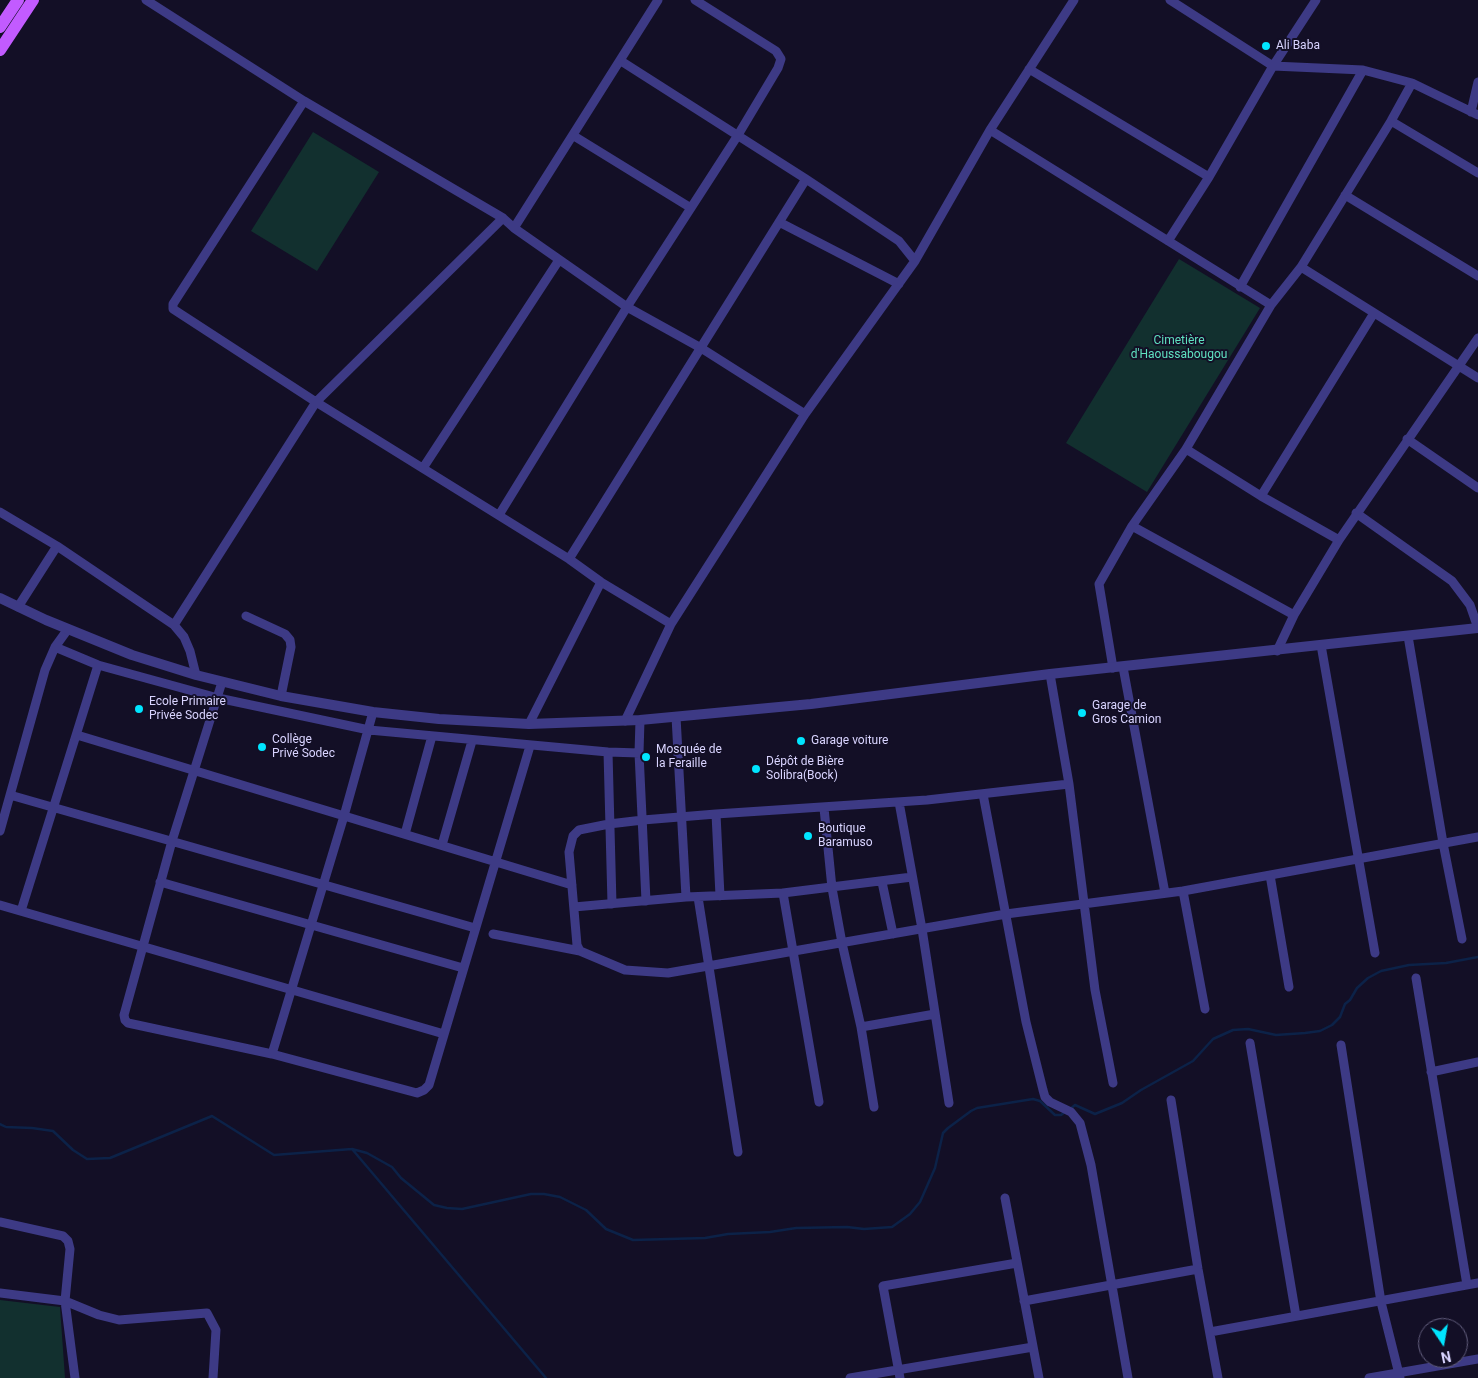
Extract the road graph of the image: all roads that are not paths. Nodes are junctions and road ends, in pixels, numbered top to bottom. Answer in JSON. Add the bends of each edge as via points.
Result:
{"nodes":[{"id":1,"x":18,"y":0,"type":"edge"},
{"id":2,"x":33,"y":0,"type":"edge"},
{"id":3,"x":146,"y":0,"type":"edge"},
{"id":4,"x":658,"y":0,"type":"edge"},
{"id":5,"x":695,"y":0,"type":"edge"},
{"id":6,"x":1074,"y":0,"type":"edge"},
{"id":7,"x":1170,"y":0,"type":"edge"},
{"id":8,"x":1316,"y":0,"type":"edge"},
{"id":9,"x":0,"y":27,"type":"edge"},
{"id":10,"x":0,"y":50,"type":"edge"},
{"id":11,"x":621,"y":61,"type":"junction"},
{"id":12,"x":1273,"y":66,"type":"junction"},
{"id":13,"x":1029,"y":69,"type":"junction"},
{"id":14,"x":1363,"y":70,"type":"junction"},
{"id":15,"x":1478,"y":82,"type":"edge"},
{"id":16,"x":1412,"y":83,"type":"junction"},
{"id":17,"x":304,"y":101,"type":"junction"},
{"id":18,"x":1475,"y":114,"type":"edge"},
{"id":19,"x":1391,"y":121,"type":"junction"},
{"id":20,"x":990,"y":130,"type":"junction"},
{"id":21,"x":738,"y":135,"type":"junction"},
{"id":22,"x":574,"y":136,"type":"junction"},
{"id":23,"x":1478,"y":173,"type":"edge"},
{"id":24,"x":1209,"y":177,"type":"junction"},
{"id":25,"x":806,"y":179,"type":"junction"},
{"id":26,"x":1345,"y":195,"type":"junction"},
{"id":27,"x":691,"y":208,"type":"junction"},
{"id":28,"x":503,"y":218,"type":"junction"},
{"id":29,"x":779,"y":222,"type":"junction"},
{"id":30,"x":514,"y":228,"type":"junction"},
{"id":31,"x":1168,"y":241,"type":"junction"},
{"id":32,"x":559,"y":260,"type":"junction"},
{"id":33,"x":915,"y":262,"type":"junction"},
{"id":34,"x":1300,"y":267,"type":"junction"},
{"id":35,"x":1478,"y":276,"type":"edge"},
{"id":36,"x":899,"y":284,"type":"junction"},
{"id":37,"x":1240,"y":287,"type":"junction"},
{"id":38,"x":1271,"y":305,"type":"junction"},
{"id":39,"x":627,"y":307,"type":"junction"},
{"id":40,"x":1374,"y":313,"type":"junction"},
{"id":41,"x":1478,"y":338,"type":"edge"},
{"id":42,"x":701,"y":348,"type":"junction"},
{"id":43,"x":1459,"y":365,"type":"junction"},
{"id":44,"x":1478,"y":378,"type":"edge"},
{"id":45,"x":316,"y":402,"type":"junction"},
{"id":46,"x":805,"y":414,"type":"junction"},
{"id":47,"x":1407,"y":439,"type":"junction"},
{"id":48,"x":1186,"y":449,"type":"junction"},
{"id":49,"x":423,"y":468,"type":"junction"},
{"id":50,"x":1478,"y":488,"type":"edge"},
{"id":51,"x":1261,"y":496,"type":"junction"},
{"id":52,"x":0,"y":512,"type":"edge"},
{"id":53,"x":1356,"y":513,"type":"junction"},
{"id":54,"x":499,"y":515,"type":"junction"},
{"id":55,"x":1132,"y":526,"type":"junction"},
{"id":56,"x":1339,"y":540,"type":"junction"},
{"id":57,"x":57,"y":546,"type":"junction"},
{"id":58,"x":569,"y":559,"type":"junction"},
{"id":59,"x":601,"y":582,"type":"junction"},
{"id":60,"x":0,"y":598,"type":"edge"},
{"id":61,"x":18,"y":607,"type":"junction"},
{"id":62,"x":1294,"y":615,"type":"junction"},
{"id":63,"x":246,"y":616,"type":"dead end"},
{"id":64,"x":671,"y":624,"type":"junction"},
{"id":65,"x":174,"y":625,"type":"junction"},
{"id":66,"x":1478,"y":628,"type":"edge"},
{"id":67,"x":68,"y":630,"type":"junction"},
{"id":68,"x":1408,"y":636,"type":"junction"},
{"id":69,"x":1321,"y":645,"type":"junction"},
{"id":70,"x":55,"y":646,"type":"junction"},
{"id":71,"x":1276,"y":651,"type":"junction"},
{"id":72,"x":98,"y":665,"type":"junction"},
{"id":73,"x":1118,"y":667,"type":"junction"},
{"id":74,"x":1050,"y":674,"type":"junction"},
{"id":75,"x":196,"y":675,"type":"junction"},
{"id":76,"x":222,"y":682,"type":"junction"},
{"id":77,"x":281,"y":696,"type":"junction"},
{"id":78,"x":218,"y":698,"type":"junction"},
{"id":79,"x":373,"y":712,"type":"junction"},
{"id":80,"x":676,"y":716,"type":"junction"},
{"id":81,"x":640,"y":720,"type":"junction"},
{"id":82,"x":625,"y":721,"type":"junction"},
{"id":83,"x":529,"y":724,"type":"junction"},
{"id":84,"x":369,"y":730,"type":"junction"},
{"id":85,"x":77,"y":735,"type":"junction"},
{"id":86,"x":432,"y":736,"type":"junction"},
{"id":87,"x":472,"y":741,"type":"junction"},
{"id":88,"x":530,"y":746,"type":"junction"},
{"id":89,"x":608,"y":752,"type":"junction"},
{"id":90,"x":639,"y":753,"type":"junction"},
{"id":91,"x":194,"y":770,"type":"junction"},
{"id":92,"x":1068,"y":784,"type":"junction"},
{"id":93,"x":10,"y":794,"type":"junction"},
{"id":94,"x":984,"y":794,"type":"junction"},
{"id":95,"x":899,"y":802,"type":"junction"},
{"id":96,"x":54,"y":807,"type":"junction"},
{"id":97,"x":824,"y":808,"type":"junction"},
{"id":98,"x":716,"y":814,"type":"junction"},
{"id":99,"x":344,"y":816,"type":"junction"},
{"id":100,"x":681,"y":817,"type":"junction"},
{"id":101,"x":643,"y":820,"type":"junction"},
{"id":102,"x":609,"y":824,"type":"junction"},
{"id":103,"x":0,"y":831,"type":"edge"},
{"id":104,"x":405,"y":834,"type":"junction"},
{"id":105,"x":1478,"y":837,"type":"edge"},
{"id":106,"x":172,"y":841,"type":"junction"},
{"id":107,"x":1443,"y":844,"type":"junction"},
{"id":108,"x":442,"y":845,"type":"junction"},
{"id":109,"x":1358,"y":859,"type":"junction"},
{"id":110,"x":495,"y":861,"type":"junction"},
{"id":111,"x":1270,"y":875,"type":"junction"},
{"id":112,"x":912,"y":878,"type":"junction"},
{"id":113,"x":160,"y":882,"type":"junction"},
{"id":114,"x":882,"y":882,"type":"junction"},
{"id":115,"x":323,"y":884,"type":"junction"},
{"id":116,"x":572,"y":885,"type":"junction"},
{"id":117,"x":832,"y":888,"type":"junction"},
{"id":118,"x":1184,"y":891,"type":"junction"},
{"id":119,"x":783,"y":893,"type":"junction"},
{"id":120,"x":1165,"y":893,"type":"junction"},
{"id":121,"x":720,"y":896,"type":"junction"},
{"id":122,"x":686,"y":897,"type":"junction"},
{"id":123,"x":698,"y":897,"type":"junction"},
{"id":124,"x":646,"y":901,"type":"junction"},
{"id":125,"x":612,"y":904,"type":"junction"},
{"id":126,"x":1085,"y":904,"type":"junction"},
{"id":127,"x":0,"y":905,"type":"edge"},
{"id":128,"x":574,"y":907,"type":"junction"},
{"id":129,"x":21,"y":912,"type":"junction"},
{"id":130,"x":1006,"y":914,"type":"junction"},
{"id":131,"x":312,"y":924,"type":"junction"},
{"id":132,"x":475,"y":928,"type":"junction"},
{"id":133,"x":922,"y":929,"type":"junction"},
{"id":134,"x":493,"y":934,"type":"dead end"},
{"id":135,"x":893,"y":934,"type":"junction"},
{"id":136,"x":1462,"y":939,"type":"dead end"},
{"id":137,"x":842,"y":943,"type":"junction"},
{"id":138,"x":142,"y":947,"type":"junction"},
{"id":139,"x":580,"y":951,"type":"junction"},
{"id":140,"x":792,"y":952,"type":"junction"},
{"id":141,"x":1375,"y":953,"type":"dead end"},
{"id":142,"x":710,"y":967,"type":"junction"},
{"id":143,"x":463,"y":968,"type":"junction"},
{"id":144,"x":1416,"y":978,"type":"dead end"},
{"id":145,"x":1289,"y":987,"type":"dead end"},
{"id":146,"x":292,"y":991,"type":"junction"},
{"id":147,"x":1205,"y":1009,"type":"dead end"},
{"id":148,"x":935,"y":1014,"type":"junction"},
{"id":149,"x":861,"y":1027,"type":"junction"},
{"id":150,"x":444,"y":1034,"type":"junction"},
{"id":151,"x":1250,"y":1043,"type":"dead end"},
{"id":152,"x":1342,"y":1046,"type":"dead end"},
{"id":153,"x":272,"y":1054,"type":"junction"},
{"id":154,"x":1478,"y":1062,"type":"edge"},
{"id":155,"x":1431,"y":1072,"type":"junction"},
{"id":156,"x":1113,"y":1083,"type":"dead end"},
{"id":157,"x":1171,"y":1100,"type":"dead end"},
{"id":158,"x":819,"y":1102,"type":"dead end"},
{"id":159,"x":949,"y":1103,"type":"dead end"},
{"id":160,"x":874,"y":1107,"type":"dead end"},
{"id":161,"x":738,"y":1152,"type":"dead end"},
{"id":162,"x":1005,"y":1198,"type":"dead end"},
{"id":163,"x":0,"y":1222,"type":"edge"},
{"id":164,"x":1017,"y":1263,"type":"junction"},
{"id":165,"x":1198,"y":1269,"type":"junction"},
{"id":166,"x":1478,"y":1283,"type":"edge"},
{"id":167,"x":1112,"y":1285,"type":"junction"},
{"id":168,"x":1467,"y":1285,"type":"junction"},
{"id":169,"x":0,"y":1293,"type":"edge"},
{"id":170,"x":65,"y":1301,"type":"junction"},
{"id":171,"x":1024,"y":1301,"type":"junction"},
{"id":172,"x":1381,"y":1302,"type":"junction"},
{"id":173,"x":1296,"y":1316,"type":"junction"},
{"id":174,"x":1210,"y":1332,"type":"junction"},
{"id":175,"x":1033,"y":1347,"type":"junction"},
{"id":176,"x":1478,"y":1359,"type":"edge"},
{"id":177,"x":899,"y":1373,"type":"edge"},
{"id":178,"x":1399,"y":1376,"type":"edge"},
{"id":179,"x":74,"y":1378,"type":"edge"},
{"id":180,"x":214,"y":1378,"type":"edge"},
{"id":181,"x":850,"y":1378,"type":"edge"},
{"id":182,"x":1039,"y":1378,"type":"edge"},
{"id":183,"x":1128,"y":1378,"type":"edge"},
{"id":184,"x":1218,"y":1378,"type":"edge"},
{"id":185,"x":1370,"y":1378,"type":"edge"}],
"edges":[{"from":1,"to":9,"type":"main road"},
{"from":2,"to":10,"type":"main road"},
{"from":3,"to":17,"type":"street"},
{"from":4,"to":11,"type":"street"},
{"from":5,"to":21,"type":"street","via":[[776,51],[781,59]]},
{"from":6,"to":13,"type":"street"},
{"from":7,"to":12,"type":"street"},
{"from":8,"to":12,"type":"street"},
{"from":11,"to":21,"type":"street"},
{"from":11,"to":22,"type":"street"},
{"from":12,"to":14,"type":"street"},
{"from":12,"to":24,"type":"street"},
{"from":13,"to":20,"type":"street"},
{"from":13,"to":24,"type":"street"},
{"from":14,"to":16,"type":"street"},
{"from":14,"to":37,"type":"street"},
{"from":15,"to":18,"type":"street"},
{"from":16,"to":18,"type":"street"},
{"from":16,"to":19,"type":"street"},
{"from":17,"to":28,"type":"street"},
{"from":17,"to":45,"type":"street","via":[[173,304],[173,309]]},
{"from":19,"to":23,"type":"street"},
{"from":19,"to":26,"type":"street"},
{"from":20,"to":31,"type":"street"},
{"from":20,"to":33,"type":"street"},
{"from":21,"to":25,"type":"street"},
{"from":21,"to":27,"type":"street"},
{"from":22,"to":27,"type":"street"},
{"from":22,"to":30,"type":"street"},
{"from":24,"to":31,"type":"street"},
{"from":25,"to":29,"type":"street"},
{"from":25,"to":33,"type":"street","via":[[899,241]]},
{"from":26,"to":34,"type":"street"},
{"from":26,"to":35,"type":"street"},
{"from":27,"to":39,"type":"street"},
{"from":28,"to":30,"type":"street"},
{"from":28,"to":45,"type":"street"},
{"from":29,"to":36,"type":"street"},
{"from":29,"to":42,"type":"street"},
{"from":30,"to":32,"type":"street"},
{"from":31,"to":37,"type":"street"},
{"from":32,"to":39,"type":"street"},
{"from":32,"to":49,"type":"street"},
{"from":33,"to":36,"type":"street"},
{"from":34,"to":38,"type":"street"},
{"from":34,"to":40,"type":"street"},
{"from":36,"to":46,"type":"street"},
{"from":37,"to":38,"type":"street"},
{"from":38,"to":48,"type":"street"},
{"from":39,"to":42,"type":"street"},
{"from":39,"to":54,"type":"street"},
{"from":40,"to":43,"type":"street"},
{"from":40,"to":51,"type":"street"},
{"from":41,"to":43,"type":"street"},
{"from":42,"to":46,"type":"street"},
{"from":42,"to":58,"type":"street"},
{"from":43,"to":44,"type":"street"},
{"from":43,"to":47,"type":"street"},
{"from":45,"to":49,"type":"street"},
{"from":45,"to":65,"type":"street"},
{"from":46,"to":64,"type":"street"},
{"from":47,"to":50,"type":"street"},
{"from":47,"to":53,"type":"street"},
{"from":48,"to":51,"type":"street"},
{"from":48,"to":55,"type":"street"},
{"from":49,"to":54,"type":"street"},
{"from":51,"to":56,"type":"street"},
{"from":52,"to":57,"type":"street"},
{"from":53,"to":56,"type":"street"},
{"from":53,"to":66,"type":"street","via":[[1452,582],[1470,605]]},
{"from":54,"to":58,"type":"street"},
{"from":55,"to":62,"type":"street"},
{"from":55,"to":73,"type":"street","via":[[1099,584]]},
{"from":56,"to":62,"type":"street"},
{"from":57,"to":61,"type":"street"},
{"from":57,"to":65,"type":"street"},
{"from":58,"to":59,"type":"street"},
{"from":59,"to":64,"type":"street"},
{"from":59,"to":83,"type":"street"},
{"from":60,"to":61,"type":"street"},
{"from":61,"to":67,"type":"street"},
{"from":62,"to":71,"type":"street"},
{"from":63,"to":77,"type":"street","via":[[285,634],[290,640]]},
{"from":64,"to":82,"type":"street"},
{"from":65,"to":75,"type":"street","via":[[184,636]]},
{"from":66,"to":68,"type":"street"},
{"from":67,"to":70,"type":"street"},
{"from":67,"to":75,"type":"street"},
{"from":68,"to":69,"type":"street"},
{"from":68,"to":107,"type":"street"},
{"from":69,"to":71,"type":"street"},
{"from":69,"to":109,"type":"street"},
{"from":70,"to":72,"type":"street"},
{"from":70,"to":93,"type":"street","via":[[45,670]]},
{"from":71,"to":73,"type":"street"},
{"from":72,"to":78,"type":"street"},
{"from":72,"to":85,"type":"street"},
{"from":73,"to":74,"type":"street"},
{"from":73,"to":120,"type":"street"},
{"from":74,"to":80,"type":"street","via":[[811,704]]},
{"from":74,"to":92,"type":"street"},
{"from":75,"to":76,"type":"street"},
{"from":76,"to":77,"type":"street"},
{"from":76,"to":78,"type":"street"},
{"from":77,"to":79,"type":"street"},
{"from":78,"to":84,"type":"street"},
{"from":78,"to":91,"type":"street"},
{"from":79,"to":83,"type":"street","via":[[439,720]]},
{"from":79,"to":84,"type":"street"},
{"from":80,"to":81,"type":"street"},
{"from":80,"to":100,"type":"street"},
{"from":81,"to":82,"type":"street"},
{"from":81,"to":90,"type":"street"},
{"from":82,"to":83,"type":"street"},
{"from":84,"to":86,"type":"street"},
{"from":84,"to":99,"type":"street"},
{"from":85,"to":91,"type":"street"},
{"from":85,"to":96,"type":"street"},
{"from":86,"to":87,"type":"street"},
{"from":86,"to":104,"type":"street"},
{"from":87,"to":88,"type":"street"},
{"from":87,"to":108,"type":"street"},
{"from":88,"to":89,"type":"street"},
{"from":88,"to":110,"type":"street"},
{"from":89,"to":90,"type":"street"},
{"from":89,"to":102,"type":"street"},
{"from":90,"to":101,"type":"street"},
{"from":91,"to":99,"type":"street"},
{"from":91,"to":106,"type":"street"},
{"from":92,"to":94,"type":"street"},
{"from":92,"to":126,"type":"street"},
{"from":93,"to":96,"type":"street"},
{"from":93,"to":103,"type":"street"},
{"from":94,"to":95,"type":"street"},
{"from":94,"to":130,"type":"street"},
{"from":95,"to":97,"type":"street"},
{"from":95,"to":112,"type":"street"},
{"from":96,"to":106,"type":"street"},
{"from":96,"to":129,"type":"street"},
{"from":97,"to":98,"type":"street"},
{"from":97,"to":117,"type":"street"},
{"from":98,"to":100,"type":"street"},
{"from":98,"to":121,"type":"street"},
{"from":99,"to":104,"type":"street"},
{"from":99,"to":115,"type":"street"},
{"from":100,"to":101,"type":"street"},
{"from":100,"to":122,"type":"street"},
{"from":101,"to":102,"type":"street"},
{"from":101,"to":124,"type":"street"},
{"from":102,"to":116,"type":"street","via":[[579,830],[574,836],[569,852]]},
{"from":102,"to":125,"type":"street"},
{"from":104,"to":108,"type":"street"},
{"from":105,"to":107,"type":"street"},
{"from":106,"to":113,"type":"street"},
{"from":106,"to":115,"type":"street"},
{"from":107,"to":109,"type":"street"},
{"from":107,"to":136,"type":"street"},
{"from":108,"to":110,"type":"street"},
{"from":109,"to":111,"type":"street"},
{"from":109,"to":141,"type":"street"},
{"from":110,"to":116,"type":"street"},
{"from":110,"to":132,"type":"street"},
{"from":111,"to":118,"type":"street"},
{"from":111,"to":145,"type":"street"},
{"from":112,"to":114,"type":"street"},
{"from":112,"to":133,"type":"street"},
{"from":113,"to":131,"type":"street"},
{"from":113,"to":138,"type":"street"},
{"from":114,"to":117,"type":"street"},
{"from":114,"to":135,"type":"street"},
{"from":115,"to":131,"type":"street"},
{"from":115,"to":132,"type":"street"},
{"from":116,"to":128,"type":"street"},
{"from":117,"to":119,"type":"street"},
{"from":117,"to":137,"type":"street"},
{"from":118,"to":120,"type":"street"},
{"from":118,"to":147,"type":"street"},
{"from":119,"to":121,"type":"street"},
{"from":119,"to":140,"type":"street"},
{"from":120,"to":126,"type":"street"},
{"from":121,"to":123,"type":"street"},
{"from":122,"to":123,"type":"street"},
{"from":122,"to":124,"type":"street"},
{"from":123,"to":142,"type":"street"},
{"from":124,"to":125,"type":"street"},
{"from":125,"to":128,"type":"street"},
{"from":126,"to":130,"type":"street"},
{"from":126,"to":156,"type":"street","via":[[1095,990]]},
{"from":127,"to":129,"type":"street"},
{"from":128,"to":139,"type":"street"},
{"from":129,"to":138,"type":"street"},
{"from":130,"to":133,"type":"street"},
{"from":130,"to":167,"type":"street","via":[[1026,1022],[1045,1097],[1071,1112],[1080,1122],[1091,1164]]},
{"from":131,"to":143,"type":"street"},
{"from":131,"to":146,"type":"street"},
{"from":132,"to":143,"type":"street"},
{"from":133,"to":135,"type":"street"},
{"from":133,"to":148,"type":"street"},
{"from":134,"to":139,"type":"street"},
{"from":135,"to":137,"type":"street"},
{"from":137,"to":140,"type":"street"},
{"from":137,"to":149,"type":"street"},
{"from":138,"to":146,"type":"street"},
{"from":138,"to":153,"type":"street","via":[[124,1015],[128,1024]]},
{"from":139,"to":142,"type":"street","via":[[626,970],[668,973]]},
{"from":140,"to":142,"type":"street"},
{"from":140,"to":158,"type":"street"},
{"from":142,"to":161,"type":"street"},
{"from":143,"to":150,"type":"street"},
{"from":144,"to":155,"type":"street"},
{"from":146,"to":150,"type":"street"},
{"from":146,"to":153,"type":"street"},
{"from":148,"to":149,"type":"street"},
{"from":148,"to":159,"type":"street"},
{"from":149,"to":160,"type":"street"},
{"from":150,"to":153,"type":"street","via":[[429,1085],[417,1092]]},
{"from":151,"to":173,"type":"street"},
{"from":152,"to":172,"type":"street"},
{"from":154,"to":155,"type":"street"},
{"from":155,"to":168,"type":"street"},
{"from":157,"to":165,"type":"street"},
{"from":162,"to":164,"type":"street"},
{"from":163,"to":170,"type":"street","via":[[63,1236],[68,1241]]},
{"from":164,"to":171,"type":"street"},
{"from":164,"to":177,"type":"street","via":[[883,1286]]},
{"from":165,"to":167,"type":"street"},
{"from":165,"to":174,"type":"street"},
{"from":166,"to":168,"type":"street"},
{"from":167,"to":171,"type":"street"},
{"from":167,"to":183,"type":"street"},
{"from":168,"to":172,"type":"street"},
{"from":169,"to":170,"type":"street"},
{"from":170,"to":179,"type":"street"},
{"from":170,"to":180,"type":"street","via":[[119,1320],[207,1313],[216,1330]]},
{"from":171,"to":175,"type":"street"},
{"from":172,"to":173,"type":"street"},
{"from":172,"to":178,"type":"street"},
{"from":173,"to":174,"type":"street"},
{"from":174,"to":184,"type":"street"},
{"from":175,"to":177,"type":"street"},
{"from":175,"to":182,"type":"street"},
{"from":176,"to":178,"type":"street"},
{"from":177,"to":181,"type":"street"},
{"from":178,"to":185,"type":"street"}]}
